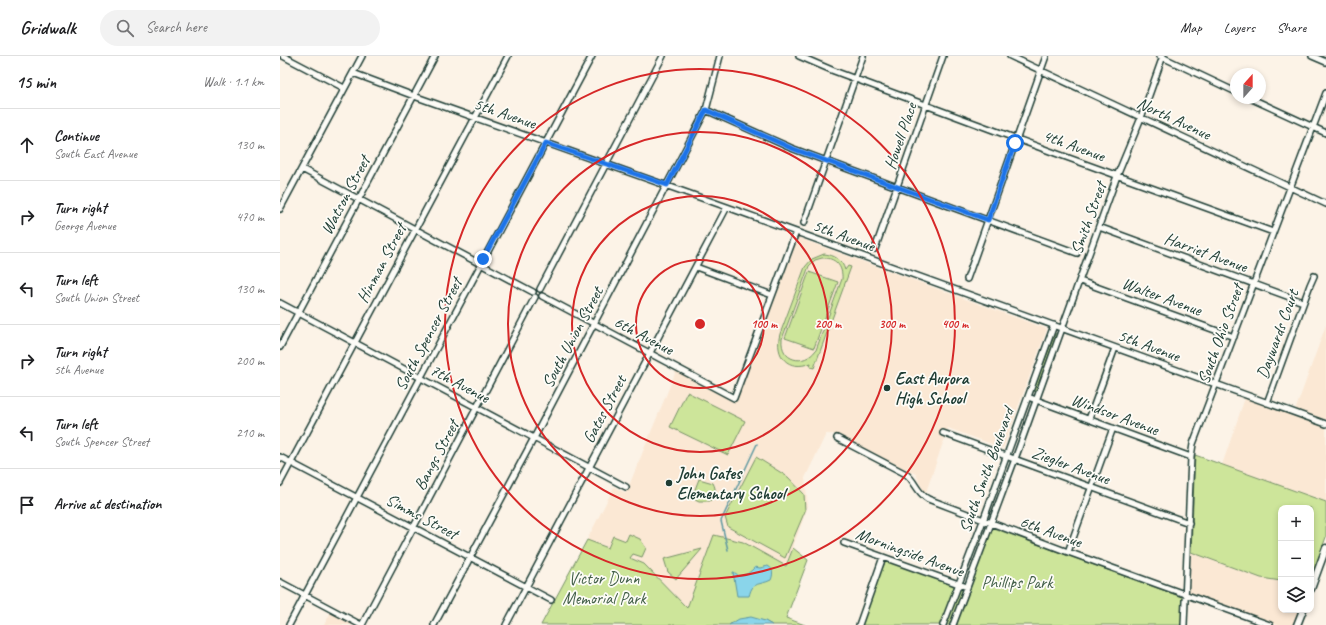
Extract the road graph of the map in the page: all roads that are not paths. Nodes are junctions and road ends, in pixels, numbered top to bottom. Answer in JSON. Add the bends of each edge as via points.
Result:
{"nodes":[{"id":1,"x":283,"y":56,"type":"edge"},
{"id":2,"x":362,"y":56,"type":"edge"},
{"id":3,"x":435,"y":56,"type":"edge"},
{"id":4,"x":508,"y":56,"type":"edge"},
{"id":5,"x":592,"y":56,"type":"edge"},
{"id":6,"x":663,"y":56,"type":"edge"},
{"id":7,"x":720,"y":56,"type":"edge"},
{"id":8,"x":799,"y":56,"type":"edge"},
{"id":9,"x":863,"y":56,"type":"edge"},
{"id":10,"x":943,"y":56,"type":"edge"},
{"id":11,"x":1010,"y":56,"type":"edge"},
{"id":12,"x":1046,"y":56,"type":"edge"},
{"id":13,"x":1162,"y":56,"type":"edge"},
{"id":14,"x":1312,"y":56,"type":"edge"},
{"id":15,"x":1326,"y":62,"type":"edge"},
{"id":16,"x":1041,"y":70,"type":"junction"},
{"id":17,"x":353,"y":73,"type":"junction"},
{"id":18,"x":855,"y":78,"type":"junction"},
{"id":19,"x":344,"y":88,"type":"junction"},
{"id":20,"x":1230,"y":89,"type":"edge"},
{"id":21,"x":1326,"y":93,"type":"edge"},
{"id":22,"x":414,"y":96,"type":"junction"},
{"id":23,"x":926,"y":104,"type":"junction"},
{"id":24,"x":1263,"y":104,"type":"edge"},
{"id":25,"x":706,"y":110,"type":"junction"},
{"id":26,"x":475,"y":118,"type":"junction"},
{"id":27,"x":1141,"y":118,"type":"junction"},
{"id":28,"x":1313,"y":127,"type":"junction"},
{"id":29,"x":1326,"y":133,"type":"edge"},
{"id":30,"x":1016,"y":138,"type":"junction"},
{"id":31,"x":546,"y":143,"type":"junction"},
{"id":32,"x":825,"y":161,"type":"junction"},
{"id":33,"x":606,"y":164,"type":"junction"},
{"id":34,"x":302,"y":169,"type":"junction"},
{"id":35,"x":1118,"y":176,"type":"junction"},
{"id":36,"x":667,"y":185,"type":"junction"},
{"id":37,"x":897,"y":187,"type":"junction"},
{"id":38,"x":1290,"y":187,"type":"junction"},
{"id":39,"x":358,"y":199,"type":"junction"},
{"id":40,"x":1326,"y":204,"type":"edge"},
{"id":41,"x":727,"y":207,"type":"junction"},
{"id":42,"x":280,"y":210,"type":"edge"},
{"id":43,"x":988,"y":220,"type":"junction"},
{"id":44,"x":804,"y":223,"type":"dead end"},
{"id":45,"x":1099,"y":227,"type":"junction"},
{"id":46,"x":415,"y":229,"type":"junction"},
{"id":47,"x":796,"y":232,"type":"junction"},
{"id":48,"x":1273,"y":232,"type":"junction"},
{"id":49,"x":875,"y":249,"type":"dead end"},
{"id":50,"x":1077,"y":253,"type":"dead end"},
{"id":51,"x":481,"y":263,"type":"junction"},
{"id":52,"x":696,"y":267,"type":"junction"},
{"id":53,"x":1314,"y":276,"type":"dead end"},
{"id":54,"x":967,"y":279,"type":"dead end"},
{"id":55,"x":1080,"y":281,"type":"junction"},
{"id":56,"x":1253,"y":284,"type":"junction"},
{"id":57,"x":540,"y":289,"type":"junction"},
{"id":58,"x":772,"y":294,"type":"junction"},
{"id":59,"x":534,"y":295,"type":"junction"},
{"id":60,"x":542,"y":296,"type":"junction"},
{"id":61,"x":1303,"y":302,"type":"junction"},
{"id":62,"x":280,"y":303,"type":"edge"},
{"id":63,"x":298,"y":313,"type":"junction"},
{"id":64,"x":594,"y":324,"type":"junction"},
{"id":65,"x":1054,"y":325,"type":"junction"},
{"id":66,"x":1063,"y":328,"type":"junction"},
{"id":67,"x":1234,"y":337,"type":"junction"},
{"id":68,"x":355,"y":343,"type":"junction"},
{"id":69,"x":280,"y":347,"type":"edge"},
{"id":70,"x":1115,"y":348,"type":"junction"},
{"id":71,"x":649,"y":353,"type":"junction"},
{"id":72,"x":420,"y":378,"type":"junction"},
{"id":73,"x":1216,"y":384,"type":"junction"},
{"id":74,"x":1028,"y":397,"type":"junction"},
{"id":75,"x":1036,"y":400,"type":"junction"},
{"id":76,"x":1267,"y":403,"type":"junction"},
{"id":77,"x":476,"y":408,"type":"junction"},
{"id":78,"x":1089,"y":419,"type":"junction"},
{"id":79,"x":1326,"y":424,"type":"edge"},
{"id":80,"x":1114,"y":428,"type":"junction"},
{"id":81,"x":943,"y":433,"type":"dead end"},
{"id":82,"x":534,"y":438,"type":"junction"},
{"id":83,"x":837,"y":438,"type":"dead end"},
{"id":84,"x":1007,"y":456,"type":"junction"},
{"id":85,"x":280,"y":457,"type":"edge"},
{"id":86,"x":1191,"y":457,"type":"junction"},
{"id":87,"x":1015,"y":459,"type":"junction"},
{"id":88,"x":291,"y":463,"type":"junction"},
{"id":89,"x":589,"y":468,"type":"junction"},
{"id":90,"x":280,"y":483,"type":"edge"},
{"id":91,"x":626,"y":487,"type":"dead end"},
{"id":92,"x":1092,"y":487,"type":"junction"},
{"id":93,"x":357,"y":497,"type":"junction"},
{"id":94,"x":983,"y":521,"type":"junction"},
{"id":95,"x":991,"y":523,"type":"junction"},
{"id":96,"x":1189,"y":523,"type":"junction"},
{"id":97,"x":413,"y":528,"type":"junction"},
{"id":98,"x":844,"y":543,"type":"dead end"},
{"id":99,"x":1326,"y":548,"type":"edge"},
{"id":100,"x":1068,"y":552,"type":"junction"},
{"id":101,"x":883,"y":557,"type":"junction"},
{"id":102,"x":470,"y":558,"type":"junction"},
{"id":103,"x":1314,"y":581,"type":"edge"},
{"id":104,"x":280,"y":582,"type":"edge"},
{"id":105,"x":959,"y":584,"type":"junction"},
{"id":106,"x":526,"y":587,"type":"junction"},
{"id":107,"x":967,"y":587,"type":"junction"},
{"id":108,"x":1185,"y":594,"type":"junction"},
{"id":109,"x":304,"y":595,"type":"junction"},
{"id":110,"x":551,"y":600,"type":"dead end"},
{"id":111,"x":1302,"y":613,"type":"edge"},
{"id":112,"x":289,"y":625,"type":"edge"},
{"id":113,"x":361,"y":625,"type":"edge"},
{"id":114,"x":434,"y":625,"type":"edge"},
{"id":115,"x":506,"y":625,"type":"edge"},
{"id":116,"x":859,"y":625,"type":"edge"},
{"id":117,"x":943,"y":625,"type":"edge"},
{"id":118,"x":953,"y":625,"type":"edge"},
{"id":119,"x":1184,"y":625,"type":"edge"},
{"id":120,"x":1270,"y":625,"type":"edge"},
{"id":121,"x":1297,"y":625,"type":"edge"}],
"edges":[{"from":1,"to":19,"type":"street"},
{"from":2,"to":17,"type":"street"},
{"from":3,"to":22,"type":"street","name":"Watson Street"},
{"from":4,"to":26,"type":"street","name":"Hinman Street"},
{"from":5,"to":31,"type":"street","name":"South Spencer Street"},
{"from":6,"to":33,"type":"street"},
{"from":7,"to":25,"type":"street","name":"South Union Street"},
{"from":8,"to":18,"type":"street","name":"4th Avenue"},
{"from":9,"to":18,"type":"street"},
{"from":10,"to":23,"type":"street","name":"Howell Place"},
{"from":11,"to":16,"type":"street","name":"North Avenue"},
{"from":12,"to":16,"type":"street"},
{"from":13,"to":20,"type":"street"},
{"from":13,"to":27,"type":"street","name":"Smith Street"},
{"from":14,"to":15,"type":"street"},
{"from":16,"to":27,"type":"street","name":"North Avenue"},
{"from":16,"to":30,"type":"street"},
{"from":17,"to":19,"type":"street"},
{"from":17,"to":22,"type":"street","name":"5th Avenue"},
{"from":18,"to":23,"type":"street","name":"4th Avenue"},
{"from":18,"to":32,"type":"street"},
{"from":19,"to":34,"type":"street"},
{"from":21,"to":28,"type":"street","name":"South Ohio Street"},
{"from":22,"to":26,"type":"street","name":"5th Avenue"},
{"from":22,"to":39,"type":"street","name":"Watson Street"},
{"from":23,"to":30,"type":"street","name":"4th Avenue"},
{"from":23,"to":37,"type":"street","name":"Howell Place"},
{"from":24,"to":28,"type":"street"},
{"from":25,"to":32,"type":"street"},
{"from":25,"to":36,"type":"street","name":"South Union Street"},
{"from":26,"to":31,"type":"street","name":"5th Avenue"},
{"from":26,"to":46,"type":"street","name":"Hinman Street"},
{"from":27,"to":35,"type":"street","name":"Smith Street"},
{"from":27,"to":38,"type":"street","name":"North Avenue"},
{"from":28,"to":29,"type":"street"},
{"from":28,"to":38,"type":"street","name":"South Ohio Street"},
{"from":30,"to":35,"type":"street","name":"4th Avenue"},
{"from":30,"to":43,"type":"street"},
{"from":31,"to":33,"type":"street","name":"5th Avenue"},
{"from":31,"to":51,"type":"street","name":"South Spencer Street"},
{"from":32,"to":37,"type":"street"},
{"from":32,"to":44,"type":"street"},
{"from":33,"to":36,"type":"street","name":"5th Avenue"},
{"from":33,"to":57,"type":"street"},
{"from":34,"to":39,"type":"street"},
{"from":34,"to":42,"type":"street"},
{"from":35,"to":45,"type":"street","name":"Smith Street"},
{"from":35,"to":48,"type":"street","name":"4th Avenue"},
{"from":36,"to":41,"type":"street","name":"5th Avenue"},
{"from":36,"to":64,"type":"street","name":"South Union Street"},
{"from":37,"to":43,"type":"street"},
{"from":37,"to":49,"type":"street","name":"Howell Place"},
{"from":38,"to":40,"type":"street","name":"North Avenue"},
{"from":38,"to":48,"type":"street","name":"South Ohio Street"},
{"from":39,"to":46,"type":"street"},
{"from":39,"to":63,"type":"street","name":"Watson Street"},
{"from":41,"to":47,"type":"street","name":"5th Avenue"},
{"from":41,"to":52,"type":"street","name":"Gates Street"},
{"from":43,"to":50,"type":"street"},
{"from":43,"to":54,"type":"street"},
{"from":45,"to":55,"type":"street","name":"Smith Street"},
{"from":45,"to":56,"type":"street","name":"Harriet Avenue"},
{"from":46,"to":51,"type":"street"},
{"from":46,"to":68,"type":"street","name":"Hinman Street"},
{"from":47,"to":58,"type":"street"},
{"from":47,"to":65,"type":"street","name":"5th Avenue"},
{"from":48,"to":56,"type":"street","name":"South Ohio Street"},
{"from":51,"to":59,"type":"street"},
{"from":51,"to":72,"type":"street","name":"South Spencer Street"},
{"from":52,"to":58,"type":"street"},
{"from":52,"to":71,"type":"street","name":"Gates Street"},
{"from":53,"to":61,"type":"street","name":"Daywards Court"},
{"from":55,"to":66,"type":"street","name":"Smith Street"},
{"from":55,"to":67,"type":"street","name":"Walter Avenue"},
{"from":56,"to":61,"type":"street","name":"Harriet Avenue"},
{"from":56,"to":67,"type":"street","name":"South Ohio Street"},
{"from":57,"to":59,"type":"street","via":[[535,289]]},
{"from":57,"to":60,"type":"street"},
{"from":58,"to":71,"type":"street","name":"6th Avenue","via":[[734,398]]},
{"from":59,"to":60,"type":"street","via":[[539,298]]},
{"from":59,"to":77,"type":"street","name":"Bangs Street"},
{"from":60,"to":64,"type":"street","name":"6th Avenue"},
{"from":61,"to":76,"type":"street","name":"Daywards Court"},
{"from":62,"to":63,"type":"street","name":"7th Avenue"},
{"from":63,"to":68,"type":"street","name":"7th Avenue"},
{"from":63,"to":69,"type":"street","name":"Watson Street"},
{"from":64,"to":71,"type":"street","name":"6th Avenue"},
{"from":64,"to":82,"type":"street","name":"South Union Street"},
{"from":65,"to":66,"type":"street","name":"5th Avenue"},
{"from":65,"to":74,"type":"street","name":"South Smith Boulevard"},
{"from":66,"to":70,"type":"street","name":"5th Avenue"},
{"from":66,"to":75,"type":"street","name":"South Smith Boulevard"},
{"from":67,"to":73,"type":"street","name":"South Ohio Street"},
{"from":68,"to":72,"type":"street","name":"7th Avenue"},
{"from":68,"to":88,"type":"street","name":"Hinman Street"},
{"from":70,"to":73,"type":"street","name":"5th Avenue"},
{"from":70,"to":78,"type":"street"},
{"from":71,"to":89,"type":"street","name":"Gates Street"},
{"from":72,"to":77,"type":"street","name":"7th Avenue"},
{"from":72,"to":93,"type":"street","name":"South Spencer Street"},
{"from":73,"to":76,"type":"street","name":"5th Avenue"},
{"from":73,"to":86,"type":"street","name":"South Ohio Street"},
{"from":74,"to":75,"type":"street","name":"Windsor Avenue"},
{"from":74,"to":84,"type":"street","name":"South Smith Boulevard"},
{"from":75,"to":78,"type":"street","name":"Windsor Avenue"},
{"from":75,"to":87,"type":"street","name":"South Smith Boulevard"},
{"from":76,"to":79,"type":"street","name":"5th Avenue"},
{"from":77,"to":82,"type":"street","name":"7th Avenue"},
{"from":77,"to":97,"type":"street","name":"Bangs Street"},
{"from":78,"to":80,"type":"street","name":"Windsor Avenue"},
{"from":80,"to":86,"type":"street","name":"Windsor Avenue"},
{"from":80,"to":92,"type":"street"},
{"from":81,"to":84,"type":"street","name":"Ziegler Avenue"},
{"from":82,"to":89,"type":"street","name":"7th Avenue"},
{"from":82,"to":102,"type":"street","name":"South Union Street"},
{"from":83,"to":94,"type":"street","name":"6th Avenue","via":[[906,474],[914,481],[922,496]]},
{"from":84,"to":87,"type":"street","name":"Ziegler Avenue"},
{"from":84,"to":94,"type":"street","name":"South Smith Boulevard"},
{"from":85,"to":88,"type":"street","name":"Simms Street"},
{"from":86,"to":96,"type":"street","name":"South Ohio Street"},
{"from":87,"to":92,"type":"street","name":"Ziegler Avenue"},
{"from":87,"to":95,"type":"street","name":"South Smith Boulevard"},
{"from":88,"to":90,"type":"street","name":"Hinman Street"},
{"from":88,"to":93,"type":"street","name":"Simms Street"},
{"from":89,"to":91,"type":"street","name":"7th Avenue"},
{"from":89,"to":106,"type":"street","name":"Gates Street"},
{"from":92,"to":96,"type":"street","name":"Ziegler Avenue"},
{"from":92,"to":100,"type":"street"},
{"from":93,"to":97,"type":"street","name":"Simms Street"},
{"from":93,"to":109,"type":"street","name":"South Spencer Street"},
{"from":94,"to":95,"type":"street","name":"6th Avenue"},
{"from":94,"to":105,"type":"street","name":"South Smith Boulevard"},
{"from":95,"to":100,"type":"street","name":"6th Avenue"},
{"from":95,"to":107,"type":"street","name":"South Smith Boulevard"},
{"from":96,"to":108,"type":"street","name":"South Ohio Street"},
{"from":97,"to":102,"type":"street","name":"Simms Street"},
{"from":97,"to":113,"type":"street","name":"Bangs Street"},
{"from":98,"to":101,"type":"street","name":"Morningside Avenue"},
{"from":99,"to":103,"type":"main road"},
{"from":100,"to":108,"type":"street","name":"6th Avenue"},
{"from":101,"to":105,"type":"street","name":"Morningside Avenue"},
{"from":101,"to":116,"type":"street"},
{"from":102,"to":106,"type":"street","name":"Simms Street"},
{"from":102,"to":114,"type":"street","name":"South Union Street"},
{"from":104,"to":109,"type":"street"},
{"from":105,"to":107,"type":"street","name":"Morningside Avenue"},
{"from":105,"to":117,"type":"street","name":"South Smith Boulevard"},
{"from":106,"to":110,"type":"street","name":"Simms Street"},
{"from":106,"to":115,"type":"street","name":"Gates Street"},
{"from":107,"to":118,"type":"street","name":"South Smith Boulevard"},
{"from":108,"to":119,"type":"street","name":"South Ohio Street"},
{"from":108,"to":120,"type":"street","name":"6th Avenue"},
{"from":109,"to":112,"type":"street","name":"South Spencer Street"},
{"from":109,"to":113,"type":"street"},
{"from":111,"to":121,"type":"main road"}]}
